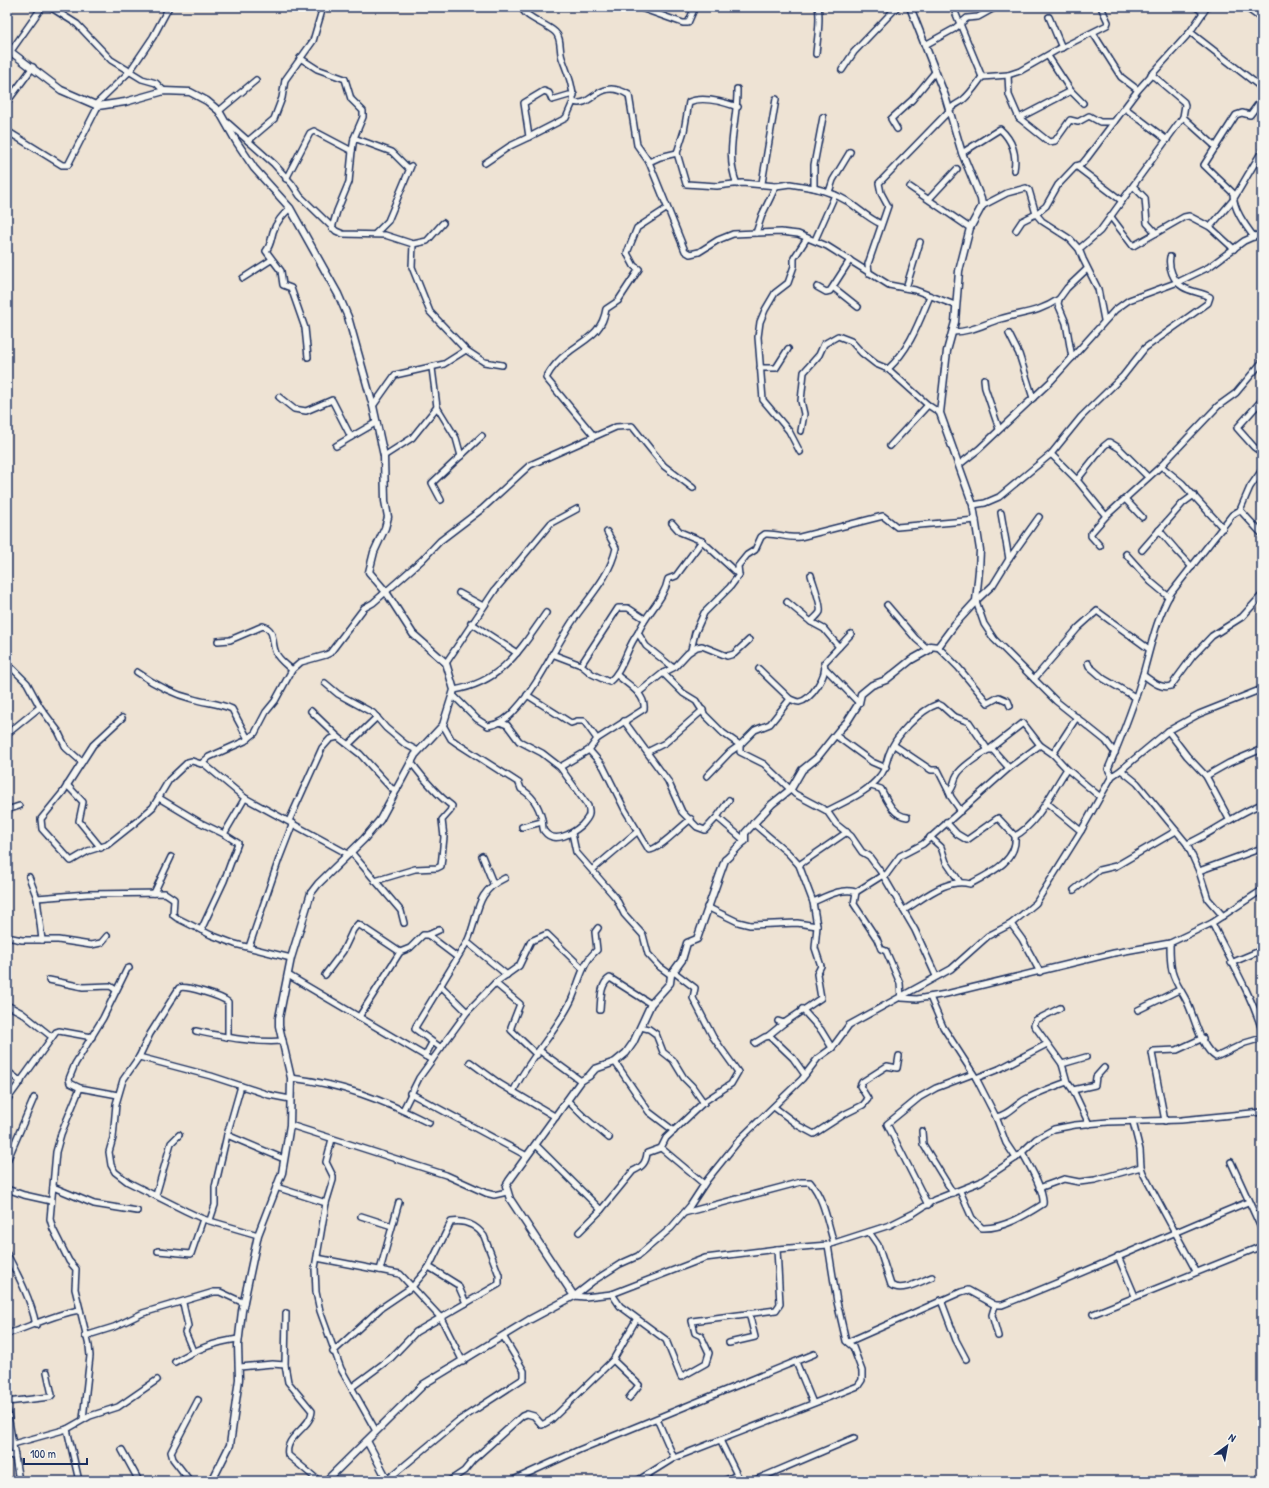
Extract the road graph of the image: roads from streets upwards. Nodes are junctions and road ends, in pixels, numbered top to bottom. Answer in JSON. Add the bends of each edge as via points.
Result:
{"nodes":[{"id":1,"x":42,"y":7,"type":"edge"},
{"id":2,"x":50,"y":7,"type":"edge"},
{"id":3,"x":169,"y":7,"type":"edge"},
{"id":4,"x":323,"y":7,"type":"edge"},
{"id":5,"x":522,"y":7,"type":"edge"},
{"id":6,"x":638,"y":7,"type":"edge"},
{"id":7,"x":695,"y":7,"type":"edge"},
{"id":8,"x":818,"y":7,"type":"edge"},
{"id":9,"x":897,"y":7,"type":"edge"},
{"id":10,"x":910,"y":7,"type":"edge"},
{"id":11,"x":952,"y":7,"type":"edge"},
{"id":12,"x":996,"y":7,"type":"edge"},
{"id":13,"x":1101,"y":7,"type":"edge"},
{"id":14,"x":1196,"y":7,"type":"edge"},
{"id":15,"x":1207,"y":7,"type":"edge"},
{"id":16,"x":1245,"y":7,"type":"edge"},
{"id":17,"x":1203,"y":12,"type":"junction"},
{"id":18,"x":1049,"y":17,"type":"dead end"},
{"id":19,"x":1262,"y":19,"type":"edge"},
{"id":20,"x":960,"y":24,"type":"junction"},
{"id":21,"x":1190,"y":32,"type":"junction"},
{"id":22,"x":1093,"y":33,"type":"junction"},
{"id":23,"x":926,"y":45,"type":"junction"},
{"id":24,"x":1062,"y":48,"type":"junction"},
{"id":25,"x":9,"y":50,"type":"edge"},
{"id":26,"x":816,"y":54,"type":"dead end"},
{"id":27,"x":1048,"y":56,"type":"junction"},
{"id":28,"x":300,"y":58,"type":"junction"},
{"id":29,"x":33,"y":67,"type":"junction"},
{"id":30,"x":842,"y":70,"type":"dead end"},
{"id":31,"x":130,"y":71,"type":"junction"},
{"id":32,"x":935,"y":72,"type":"junction"},
{"id":33,"x":1151,"y":74,"type":"junction"},
{"id":34,"x":1008,"y":75,"type":"junction"},
{"id":35,"x":982,"y":77,"type":"junction"},
{"id":36,"x":256,"y":80,"type":"dead end"},
{"id":37,"x":1262,"y":88,"type":"edge"},
{"id":38,"x":737,"y":89,"type":"dead end"},
{"id":39,"x":1138,"y":90,"type":"junction"},
{"id":40,"x":164,"y":91,"type":"junction"},
{"id":41,"x":1071,"y":91,"type":"junction"},
{"id":42,"x":574,"y":95,"type":"junction"},
{"id":43,"x":776,"y":98,"type":"dead end"},
{"id":44,"x":1262,"y":99,"type":"edge"},
{"id":45,"x":7,"y":102,"type":"edge"},
{"id":46,"x":573,"y":102,"type":"junction"},
{"id":47,"x":1082,"y":103,"type":"dead end"},
{"id":48,"x":97,"y":106,"type":"junction"},
{"id":49,"x":738,"y":107,"type":"junction"},
{"id":50,"x":1125,"y":108,"type":"junction"},
{"id":51,"x":219,"y":111,"type":"junction"},
{"id":52,"x":949,"y":111,"type":"junction"},
{"id":53,"x":823,"y":117,"type":"dead end"},
{"id":54,"x":1183,"y":117,"type":"junction"},
{"id":55,"x":1019,"y":118,"type":"junction"},
{"id":56,"x":225,"y":122,"type":"junction"},
{"id":57,"x":1114,"y":122,"type":"junction"},
{"id":58,"x":898,"y":129,"type":"dead end"},
{"id":59,"x":7,"y":131,"type":"edge"},
{"id":60,"x":529,"y":137,"type":"junction"},
{"id":61,"x":354,"y":138,"type":"junction"},
{"id":62,"x":1167,"y":140,"type":"junction"},
{"id":63,"x":248,"y":141,"type":"junction"},
{"id":64,"x":1216,"y":148,"type":"junction"},
{"id":65,"x":352,"y":151,"type":"junction"},
{"id":66,"x":1262,"y":151,"type":"edge"},
{"id":67,"x":850,"y":152,"type":"dead end"},
{"id":68,"x":677,"y":153,"type":"junction"},
{"id":69,"x":962,"y":153,"type":"junction"},
{"id":70,"x":649,"y":162,"type":"junction"},
{"id":71,"x":485,"y":163,"type":"dead end"},
{"id":72,"x":1076,"y":166,"type":"junction"},
{"id":73,"x":957,"y":169,"type":"dead end"},
{"id":74,"x":1014,"y":170,"type":"dead end"},
{"id":75,"x":286,"y":179,"type":"junction"},
{"id":76,"x":762,"y":183,"type":"junction"},
{"id":77,"x":737,"y":184,"type":"junction"},
{"id":78,"x":776,"y":186,"type":"junction"},
{"id":79,"x":1133,"y":186,"type":"junction"},
{"id":80,"x":910,"y":187,"type":"dead end"},
{"id":81,"x":814,"y":188,"type":"junction"},
{"id":82,"x":829,"y":192,"type":"junction"},
{"id":83,"x":835,"y":195,"type":"junction"},
{"id":84,"x":929,"y":199,"type":"junction"},
{"id":85,"x":1233,"y":200,"type":"junction"},
{"id":86,"x":1122,"y":201,"type":"junction"},
{"id":87,"x":982,"y":206,"type":"junction"},
{"id":88,"x":290,"y":208,"type":"junction"},
{"id":89,"x":666,"y":209,"type":"junction"},
{"id":90,"x":1036,"y":214,"type":"junction"},
{"id":91,"x":1111,"y":217,"type":"junction"},
{"id":92,"x":443,"y":223,"type":"dead end"},
{"id":93,"x":881,"y":224,"type":"junction"},
{"id":94,"x":1210,"y":227,"type":"junction"},
{"id":95,"x":332,"y":228,"type":"junction"},
{"id":96,"x":970,"y":228,"type":"junction"},
{"id":97,"x":1016,"y":230,"type":"dead end"},
{"id":98,"x":756,"y":233,"type":"junction"},
{"id":99,"x":1156,"y":233,"type":"junction"},
{"id":100,"x":1262,"y":233,"type":"edge"},
{"id":101,"x":375,"y":234,"type":"junction"},
{"id":102,"x":1254,"y":237,"type":"junction"},
{"id":103,"x":807,"y":238,"type":"junction"},
{"id":104,"x":815,"y":240,"type":"junction"},
{"id":105,"x":920,"y":242,"type":"dead end"},
{"id":106,"x":413,"y":244,"type":"junction"},
{"id":107,"x":1079,"y":249,"type":"junction"},
{"id":108,"x":1234,"y":249,"type":"junction"},
{"id":109,"x":1170,"y":257,"type":"dead end"},
{"id":110,"x":271,"y":260,"type":"junction"},
{"id":111,"x":850,"y":260,"type":"junction"},
{"id":112,"x":1087,"y":269,"type":"junction"},
{"id":113,"x":869,"y":273,"type":"junction"},
{"id":114,"x":243,"y":278,"type":"dead end"},
{"id":115,"x":1178,"y":282,"type":"junction"},
{"id":116,"x":817,"y":287,"type":"dead end"},
{"id":117,"x":834,"y":288,"type":"junction"},
{"id":118,"x":906,"y":288,"type":"junction"},
{"id":119,"x":930,"y":296,"type":"junction"},
{"id":120,"x":1059,"y":299,"type":"junction"},
{"id":121,"x":955,"y":306,"type":"junction"},
{"id":122,"x":858,"y":307,"type":"dead end"},
{"id":123,"x":1104,"y":320,"type":"junction"},
{"id":124,"x":953,"y":332,"type":"junction"},
{"id":125,"x":1009,"y":334,"type":"dead end"},
{"id":126,"x":788,"y":349,"type":"dead end"},
{"id":127,"x":466,"y":350,"type":"junction"},
{"id":128,"x":308,"y":357,"type":"dead end"},
{"id":129,"x":1072,"y":358,"type":"junction"},
{"id":130,"x":1262,"y":362,"type":"edge"},
{"id":131,"x":502,"y":365,"type":"dead end"},
{"id":132,"x":432,"y":368,"type":"junction"},
{"id":133,"x":760,"y":368,"type":"junction"},
{"id":134,"x":888,"y":369,"type":"junction"},
{"id":135,"x":984,"y":379,"type":"dead end"},
{"id":136,"x":279,"y":397,"type":"dead end"},
{"id":137,"x":1033,"y":398,"type":"junction"},
{"id":138,"x":1262,"y":400,"type":"edge"},
{"id":139,"x":928,"y":405,"type":"junction"},
{"id":140,"x":373,"y":406,"type":"junction"},
{"id":141,"x":437,"y":407,"type":"junction"},
{"id":142,"x":940,"y":413,"type":"junction"},
{"id":143,"x":376,"y":422,"type":"junction"},
{"id":144,"x":999,"y":429,"type":"junction"},
{"id":145,"x":801,"y":431,"type":"dead end"},
{"id":146,"x":482,"y":436,"type":"dead end"},
{"id":147,"x":594,"y":436,"type":"junction"},
{"id":148,"x":351,"y":437,"type":"junction"},
{"id":149,"x":336,"y":446,"type":"dead end"},
{"id":150,"x":890,"y":446,"type":"dead end"},
{"id":151,"x":800,"y":452,"type":"dead end"},
{"id":152,"x":1262,"y":453,"type":"edge"},
{"id":153,"x":1051,"y":454,"type":"junction"},
{"id":154,"x":384,"y":456,"type":"junction"},
{"id":155,"x":461,"y":456,"type":"junction"},
{"id":156,"x":960,"y":464,"type":"junction"},
{"id":157,"x":1161,"y":466,"type":"junction"},
{"id":158,"x":1261,"y":473,"type":"edge"},
{"id":159,"x":1148,"y":477,"type":"junction"},
{"id":160,"x":1077,"y":480,"type":"junction"},
{"id":161,"x":693,"y":488,"type":"dead end"},
{"id":162,"x":1194,"y":495,"type":"junction"},
{"id":163,"x":1125,"y":499,"type":"junction"},
{"id":164,"x":441,"y":500,"type":"dead end"},
{"id":165,"x":974,"y":505,"type":"junction"},
{"id":166,"x":577,"y":509,"type":"dead end"},
{"id":167,"x":1240,"y":510,"type":"junction"},
{"id":168,"x":1001,"y":513,"type":"dead end"},
{"id":169,"x":1106,"y":516,"type":"junction"},
{"id":170,"x":1039,"y":517,"type":"dead end"},
{"id":171,"x":1142,"y":517,"type":"dead end"},
{"id":172,"x":976,"y":520,"type":"junction"},
{"id":173,"x":672,"y":523,"type":"dead end"},
{"id":174,"x":1223,"y":528,"type":"junction"},
{"id":175,"x":1159,"y":530,"type":"junction"},
{"id":176,"x":607,"y":532,"type":"dead end"},
{"id":177,"x":1262,"y":534,"type":"edge"},
{"id":178,"x":702,"y":541,"type":"junction"},
{"id":179,"x":1100,"y":546,"type":"dead end"},
{"id":180,"x":1142,"y":550,"type":"dead end"},
{"id":181,"x":1126,"y":554,"type":"dead end"},
{"id":182,"x":1009,"y":559,"type":"junction"},
{"id":183,"x":1192,"y":567,"type":"junction"},
{"id":184,"x":739,"y":575,"type":"junction"},
{"id":185,"x":810,"y":575,"type":"dead end"},
{"id":186,"x":386,"y":592,"type":"junction"},
{"id":187,"x":459,"y":593,"type":"dead end"},
{"id":188,"x":1262,"y":595,"type":"edge"},
{"id":189,"x":1169,"y":597,"type":"junction"},
{"id":190,"x":976,"y":601,"type":"junction"},
{"id":191,"x":787,"y":602,"type":"dead end"},
{"id":192,"x":483,"y":606,"type":"junction"},
{"id":193,"x":887,"y":606,"type":"dead end"},
{"id":194,"x":546,"y":613,"type":"dead end"},
{"id":195,"x":645,"y":619,"type":"junction"},
{"id":196,"x":811,"y":622,"type":"junction"},
{"id":197,"x":471,"y":623,"type":"junction"},
{"id":198,"x":638,"y":633,"type":"junction"},
{"id":199,"x":851,"y":634,"type":"dead end"},
{"id":200,"x":749,"y":640,"type":"dead end"},
{"id":201,"x":218,"y":641,"type":"dead end"},
{"id":202,"x":840,"y":647,"type":"junction"},
{"id":203,"x":938,"y":647,"type":"junction"},
{"id":204,"x":1149,"y":649,"type":"junction"},
{"id":205,"x":691,"y":650,"type":"junction"},
{"id":206,"x":928,"y":650,"type":"junction"},
{"id":207,"x":516,"y":653,"type":"junction"},
{"id":208,"x":552,"y":654,"type":"junction"},
{"id":209,"x":446,"y":663,"type":"junction"},
{"id":210,"x":1088,"y":663,"type":"dead end"},
{"id":211,"x":581,"y":665,"type":"junction"},
{"id":212,"x":672,"y":667,"type":"junction"},
{"id":213,"x":13,"y":669,"type":"dead end"},
{"id":214,"x":759,"y":669,"type":"dead end"},
{"id":215,"x":826,"y":669,"type":"junction"},
{"id":216,"x":292,"y":670,"type":"junction"},
{"id":217,"x":137,"y":672,"type":"dead end"},
{"id":218,"x":663,"y":673,"type":"junction"},
{"id":219,"x":617,"y":675,"type":"junction"},
{"id":220,"x":1143,"y":675,"type":"junction"},
{"id":221,"x":1034,"y":679,"type":"junction"},
{"id":222,"x":324,"y":683,"type":"dead end"},
{"id":223,"x":1262,"y":689,"type":"edge"},
{"id":224,"x":454,"y":693,"type":"junction"},
{"id":225,"x":638,"y":693,"type":"junction"},
{"id":226,"x":527,"y":695,"type":"junction"},
{"id":227,"x":1135,"y":697,"type":"junction"},
{"id":228,"x":790,"y":699,"type":"junction"},
{"id":229,"x":859,"y":703,"type":"junction"},
{"id":230,"x":1010,"y":706,"type":"dead end"},
{"id":231,"x":40,"y":707,"type":"junction"},
{"id":232,"x":311,"y":710,"type":"dead end"},
{"id":233,"x":703,"y":710,"type":"junction"},
{"id":234,"x":377,"y":717,"type":"junction"},
{"id":235,"x":122,"y":718,"type":"dead end"},
{"id":236,"x":1078,"y":718,"type":"junction"},
{"id":237,"x":624,"y":721,"type":"junction"},
{"id":238,"x":502,"y":723,"type":"junction"},
{"id":239,"x":443,"y":726,"type":"junction"},
{"id":240,"x":1168,"y":730,"type":"junction"},
{"id":241,"x":7,"y":734,"type":"edge"},
{"id":242,"x":835,"y":735,"type":"junction"},
{"id":243,"x":338,"y":737,"type":"junction"},
{"id":244,"x":248,"y":739,"type":"junction"},
{"id":245,"x":596,"y":739,"type":"junction"},
{"id":246,"x":349,"y":744,"type":"junction"},
{"id":247,"x":740,"y":745,"type":"junction"},
{"id":248,"x":894,"y":745,"type":"junction"},
{"id":249,"x":1040,"y":745,"type":"junction"},
{"id":250,"x":990,"y":749,"type":"junction"},
{"id":251,"x":1262,"y":749,"type":"edge"},
{"id":252,"x":589,"y":750,"type":"junction"},
{"id":253,"x":418,"y":751,"type":"junction"},
{"id":254,"x":647,"y":752,"type":"junction"},
{"id":255,"x":1115,"y":753,"type":"junction"},
{"id":256,"x":1054,"y":754,"type":"junction"},
{"id":257,"x":82,"y":762,"type":"junction"},
{"id":258,"x":411,"y":762,"type":"junction"},
{"id":259,"x":203,"y":763,"type":"junction"},
{"id":260,"x":560,"y":767,"type":"junction"},
{"id":261,"x":886,"y":768,"type":"junction"},
{"id":262,"x":1009,"y":768,"type":"junction"},
{"id":263,"x":1067,"y":769,"type":"junction"},
{"id":264,"x":1120,"y":770,"type":"junction"},
{"id":265,"x":707,"y":776,"type":"dead end"},
{"id":266,"x":1112,"y":776,"type":"junction"},
{"id":267,"x":1206,"y":776,"type":"junction"},
{"id":268,"x":67,"y":785,"type":"junction"},
{"id":269,"x":870,"y":786,"type":"junction"},
{"id":270,"x":791,"y":789,"type":"junction"},
{"id":271,"x":397,"y":790,"type":"junction"},
{"id":272,"x":949,"y":792,"type":"junction"},
{"id":273,"x":1100,"y":796,"type":"junction"},
{"id":274,"x":159,"y":798,"type":"junction"},
{"id":275,"x":245,"y":798,"type":"junction"},
{"id":276,"x":729,"y":800,"type":"dead end"},
{"id":277,"x":1047,"y":803,"type":"junction"},
{"id":278,"x":1262,"y":804,"type":"edge"},
{"id":279,"x":19,"y":806,"type":"dead end"},
{"id":280,"x":7,"y":810,"type":"edge"},
{"id":281,"x":827,"y":811,"type":"junction"},
{"id":282,"x":961,"y":811,"type":"junction"},
{"id":283,"x":718,"y":817,"type":"junction"},
{"id":284,"x":907,"y":817,"type":"dead end"},
{"id":285,"x":691,"y":819,"type":"junction"},
{"id":286,"x":1229,"y":819,"type":"junction"},
{"id":287,"x":291,"y":822,"type":"junction"},
{"id":288,"x":542,"y":822,"type":"junction"},
{"id":289,"x":946,"y":822,"type":"junction"},
{"id":290,"x":753,"y":823,"type":"junction"},
{"id":291,"x":522,"y":826,"type":"dead end"},
{"id":292,"x":638,"y":831,"type":"junction"},
{"id":293,"x":1081,"y":831,"type":"junction"},
{"id":294,"x":1176,"y":831,"type":"junction"},
{"id":295,"x":847,"y":832,"type":"junction"},
{"id":296,"x":224,"y":834,"type":"junction"},
{"id":297,"x":572,"y":834,"type":"junction"},
{"id":298,"x":1015,"y":836,"type":"junction"},
{"id":299,"x":930,"y":837,"type":"junction"},
{"id":300,"x":745,"y":841,"type":"junction"},
{"id":301,"x":1187,"y":844,"type":"junction"},
{"id":302,"x":101,"y":848,"type":"junction"},
{"id":303,"x":1262,"y":848,"type":"edge"},
{"id":304,"x":350,"y":853,"type":"junction"},
{"id":305,"x":482,"y":856,"type":"dead end"},
{"id":306,"x":171,"y":857,"type":"dead end"},
{"id":307,"x":799,"y":865,"type":"junction"},
{"id":308,"x":592,"y":870,"type":"junction"},
{"id":309,"x":1199,"y":871,"type":"junction"},
{"id":310,"x":884,"y":875,"type":"junction"},
{"id":311,"x":29,"y":877,"type":"dead end"},
{"id":312,"x":504,"y":878,"type":"dead end"},
{"id":313,"x":375,"y":881,"type":"junction"},
{"id":314,"x":959,"y":881,"type":"junction"},
{"id":315,"x":493,"y":883,"type":"junction"},
{"id":316,"x":1074,"y":890,"type":"dead end"},
{"id":317,"x":1262,"y":890,"type":"edge"},
{"id":318,"x":856,"y":892,"type":"junction"},
{"id":319,"x":154,"y":893,"type":"junction"},
{"id":320,"x":38,"y":898,"type":"junction"},
{"id":321,"x":813,"y":902,"type":"junction"},
{"id":322,"x":707,"y":907,"type":"junction"},
{"id":323,"x":904,"y":910,"type":"junction"},
{"id":324,"x":1223,"y":916,"type":"junction"},
{"id":325,"x":404,"y":923,"type":"dead end"},
{"id":326,"x":1212,"y":923,"type":"junction"},
{"id":327,"x":1010,"y":924,"type":"junction"},
{"id":328,"x":817,"y":926,"type":"junction"},
{"id":329,"x":598,"y":928,"type":"dead end"},
{"id":330,"x":201,"y":930,"type":"junction"},
{"id":331,"x":439,"y":930,"type":"dead end"},
{"id":332,"x":107,"y":936,"type":"dead end"},
{"id":333,"x":428,"y":936,"type":"junction"},
{"id":334,"x":7,"y":937,"type":"edge"},
{"id":335,"x":42,"y":940,"type":"junction"},
{"id":336,"x":467,"y":942,"type":"junction"},
{"id":337,"x":1170,"y":943,"type":"junction"},
{"id":338,"x":249,"y":947,"type":"junction"},
{"id":339,"x":1262,"y":950,"type":"edge"},
{"id":340,"x":400,"y":952,"type":"junction"},
{"id":341,"x":457,"y":957,"type":"junction"},
{"id":342,"x":291,"y":958,"type":"junction"},
{"id":343,"x":1231,"y":963,"type":"junction"},
{"id":344,"x":129,"y":968,"type":"dead end"},
{"id":345,"x":583,"y":969,"type":"junction"},
{"id":346,"x":1040,"y":972,"type":"junction"},
{"id":347,"x":673,"y":973,"type":"junction"},
{"id":348,"x":288,"y":975,"type":"junction"},
{"id":349,"x":325,"y":975,"type":"dead end"},
{"id":350,"x":507,"y":975,"type":"junction"},
{"id":351,"x":936,"y":976,"type":"junction"},
{"id":352,"x":49,"y":980,"type":"dead end"},
{"id":353,"x":495,"y":983,"type":"junction"},
{"id":354,"x":441,"y":986,"type":"junction"},
{"id":355,"x":116,"y":990,"type":"junction"},
{"id":356,"x":1179,"y":990,"type":"junction"},
{"id":357,"x":902,"y":997,"type":"junction"},
{"id":358,"x":930,"y":997,"type":"junction"},
{"id":359,"x":651,"y":1004,"type":"junction"},
{"id":360,"x":7,"y":1005,"type":"edge"},
{"id":361,"x":1060,"y":1008,"type":"dead end"},
{"id":362,"x":802,"y":1009,"type":"junction"},
{"id":363,"x":600,"y":1010,"type":"dead end"},
{"id":364,"x":1138,"y":1010,"type":"dead end"},
{"id":365,"x":467,"y":1012,"type":"junction"},
{"id":366,"x":359,"y":1017,"type":"junction"},
{"id":367,"x":778,"y":1020,"type":"dead end"},
{"id":368,"x":784,"y":1023,"type":"junction"},
{"id":369,"x":641,"y":1027,"type":"junction"},
{"id":370,"x":1262,"y":1030,"type":"edge"},
{"id":371,"x":196,"y":1031,"type":"dead end"},
{"id":372,"x":768,"y":1036,"type":"junction"},
{"id":373,"x":52,"y":1037,"type":"junction"},
{"id":374,"x":92,"y":1037,"type":"junction"},
{"id":375,"x":228,"y":1037,"type":"junction"},
{"id":376,"x":1203,"y":1038,"type":"junction"},
{"id":377,"x":1262,"y":1038,"type":"edge"},
{"id":378,"x":283,"y":1042,"type":"junction"},
{"id":379,"x":432,"y":1043,"type":"junction"},
{"id":380,"x":755,"y":1043,"type":"dead end"},
{"id":381,"x":1047,"y":1044,"type":"junction"},
{"id":382,"x":441,"y":1048,"type":"junction"},
{"id":383,"x":832,"y":1048,"type":"junction"},
{"id":384,"x":538,"y":1053,"type":"junction"},
{"id":385,"x":425,"y":1056,"type":"junction"},
{"id":386,"x":899,"y":1056,"type":"dead end"},
{"id":387,"x":139,"y":1057,"type":"junction"},
{"id":388,"x":1086,"y":1057,"type":"dead end"},
{"id":389,"x":432,"y":1060,"type":"junction"},
{"id":390,"x":470,"y":1062,"type":"dead end"},
{"id":391,"x":615,"y":1062,"type":"junction"},
{"id":392,"x":1062,"y":1064,"type":"junction"},
{"id":393,"x":1104,"y":1068,"type":"dead end"},
{"id":394,"x":7,"y":1071,"type":"edge"},
{"id":395,"x":806,"y":1074,"type":"junction"},
{"id":396,"x":975,"y":1076,"type":"junction"},
{"id":397,"x":291,"y":1078,"type":"junction"},
{"id":398,"x":581,"y":1081,"type":"junction"},
{"id":399,"x":21,"y":1082,"type":"junction"},
{"id":400,"x":1067,"y":1082,"type":"junction"},
{"id":401,"x":242,"y":1086,"type":"junction"},
{"id":402,"x":80,"y":1088,"type":"junction"},
{"id":403,"x":1073,"y":1090,"type":"junction"},
{"id":404,"x":513,"y":1092,"type":"junction"},
{"id":405,"x":410,"y":1093,"type":"junction"},
{"id":406,"x":118,"y":1094,"type":"junction"},
{"id":407,"x":34,"y":1098,"type":"dead end"},
{"id":408,"x":290,"y":1099,"type":"junction"},
{"id":409,"x":7,"y":1100,"type":"edge"},
{"id":410,"x":568,"y":1101,"type":"junction"},
{"id":411,"x":704,"y":1103,"type":"junction"},
{"id":412,"x":774,"y":1107,"type":"junction"},
{"id":413,"x":403,"y":1110,"type":"junction"},
{"id":414,"x":1262,"y":1112,"type":"edge"},
{"id":415,"x":556,"y":1117,"type":"junction"},
{"id":416,"x":996,"y":1117,"type":"junction"},
{"id":417,"x":1165,"y":1121,"type":"junction"},
{"id":418,"x":1133,"y":1122,"type":"junction"},
{"id":419,"x":429,"y":1123,"type":"dead end"},
{"id":420,"x":1089,"y":1124,"type":"junction"},
{"id":421,"x":290,"y":1125,"type":"junction"},
{"id":422,"x":674,"y":1130,"type":"junction"},
{"id":423,"x":922,"y":1131,"type":"dead end"},
{"id":424,"x":179,"y":1135,"type":"dead end"},
{"id":425,"x":227,"y":1135,"type":"junction"},
{"id":426,"x":332,"y":1138,"type":"junction"},
{"id":427,"x":609,"y":1138,"type":"dead end"},
{"id":428,"x":536,"y":1145,"type":"junction"},
{"id":429,"x":661,"y":1148,"type":"junction"},
{"id":430,"x":1022,"y":1152,"type":"junction"},
{"id":431,"x":527,"y":1156,"type":"junction"},
{"id":432,"x":1016,"y":1158,"type":"junction"},
{"id":433,"x":284,"y":1159,"type":"junction"},
{"id":434,"x":7,"y":1161,"type":"edge"},
{"id":435,"x":1231,"y":1162,"type":"dead end"},
{"id":436,"x":1141,"y":1167,"type":"junction"},
{"id":437,"x":704,"y":1184,"type":"junction"},
{"id":438,"x":276,"y":1186,"type":"junction"},
{"id":439,"x":53,"y":1187,"type":"junction"},
{"id":440,"x":1039,"y":1188,"type":"junction"},
{"id":441,"x":7,"y":1189,"type":"edge"},
{"id":442,"x":960,"y":1190,"type":"junction"},
{"id":443,"x":507,"y":1192,"type":"junction"},
{"id":444,"x":952,"y":1193,"type":"junction"},
{"id":445,"x":156,"y":1195,"type":"junction"},
{"id":446,"x":51,"y":1201,"type":"junction"},
{"id":447,"x":399,"y":1202,"type":"dead end"},
{"id":448,"x":1248,"y":1202,"type":"junction"},
{"id":449,"x":326,"y":1203,"type":"junction"},
{"id":450,"x":928,"y":1205,"type":"junction"},
{"id":451,"x":602,"y":1210,"type":"junction"},
{"id":452,"x":137,"y":1211,"type":"dead end"},
{"id":453,"x":684,"y":1213,"type":"junction"},
{"id":454,"x":362,"y":1216,"type":"dead end"},
{"id":455,"x":203,"y":1219,"type":"junction"},
{"id":456,"x":210,"y":1220,"type":"junction"},
{"id":457,"x":392,"y":1226,"type":"junction"},
{"id":458,"x":1262,"y":1230,"type":"edge"},
{"id":459,"x":579,"y":1232,"type":"dead end"},
{"id":460,"x":869,"y":1232,"type":"junction"},
{"id":461,"x":1174,"y":1232,"type":"junction"},
{"id":462,"x":258,"y":1235,"type":"junction"},
{"id":463,"x":834,"y":1243,"type":"junction"},
{"id":464,"x":828,"y":1245,"type":"junction"},
{"id":465,"x":1262,"y":1246,"type":"edge"},
{"id":466,"x":777,"y":1249,"type":"junction"},
{"id":467,"x":158,"y":1251,"type":"dead end"},
{"id":468,"x":7,"y":1254,"type":"edge"},
{"id":469,"x":1118,"y":1256,"type":"junction"},
{"id":470,"x":317,"y":1258,"type":"junction"},
{"id":471,"x":428,"y":1267,"type":"junction"},
{"id":472,"x":380,"y":1270,"type":"junction"},
{"id":473,"x":1196,"y":1271,"type":"junction"},
{"id":474,"x":932,"y":1277,"type":"dead end"},
{"id":475,"x":412,"y":1287,"type":"junction"},
{"id":476,"x":612,"y":1294,"type":"junction"},
{"id":477,"x":574,"y":1296,"type":"junction"},
{"id":478,"x":1135,"y":1296,"type":"junction"},
{"id":479,"x":941,"y":1300,"type":"junction"},
{"id":480,"x":183,"y":1303,"type":"junction"},
{"id":481,"x":244,"y":1303,"type":"junction"},
{"id":482,"x":466,"y":1303,"type":"junction"},
{"id":483,"x":995,"y":1305,"type":"junction"},
{"id":484,"x":80,"y":1310,"type":"junction"},
{"id":485,"x":286,"y":1313,"type":"dead end"},
{"id":486,"x":749,"y":1313,"type":"junction"},
{"id":487,"x":1093,"y":1314,"type":"dead end"},
{"id":488,"x":441,"y":1318,"type":"junction"},
{"id":489,"x":636,"y":1320,"type":"junction"},
{"id":490,"x":36,"y":1325,"type":"junction"},
{"id":491,"x":7,"y":1334,"type":"edge"},
{"id":492,"x":85,"y":1336,"type":"junction"},
{"id":493,"x":503,"y":1336,"type":"junction"},
{"id":494,"x":998,"y":1336,"type":"dead end"},
{"id":495,"x":238,"y":1339,"type":"junction"},
{"id":496,"x":848,"y":1342,"type":"junction"},
{"id":497,"x":729,"y":1343,"type":"dead end"},
{"id":498,"x":193,"y":1351,"type":"junction"},
{"id":499,"x":333,"y":1352,"type":"junction"},
{"id":500,"x":814,"y":1354,"type":"dead end"},
{"id":501,"x":966,"y":1358,"type":"dead end"},
{"id":502,"x":613,"y":1360,"type":"junction"},
{"id":503,"x":175,"y":1362,"type":"dead end"},
{"id":504,"x":463,"y":1362,"type":"junction"},
{"id":505,"x":796,"y":1362,"type":"junction"},
{"id":506,"x":286,"y":1365,"type":"junction"},
{"id":507,"x":240,"y":1367,"type":"junction"},
{"id":508,"x":47,"y":1372,"type":"dead end"},
{"id":509,"x":157,"y":1380,"type":"dead end"},
{"id":510,"x":352,"y":1387,"type":"junction"},
{"id":511,"x":629,"y":1398,"type":"dead end"},
{"id":512,"x":198,"y":1400,"type":"dead end"},
{"id":513,"x":7,"y":1402,"type":"edge"},
{"id":514,"x":813,"y":1403,"type":"junction"},
{"id":515,"x":7,"y":1409,"type":"edge"},
{"id":516,"x":84,"y":1412,"type":"junction"},
{"id":517,"x":90,"y":1416,"type":"junction"},
{"id":518,"x":83,"y":1419,"type":"junction"},
{"id":519,"x":656,"y":1419,"type":"junction"},
{"id":520,"x":67,"y":1429,"type":"junction"},
{"id":521,"x":376,"y":1430,"type":"junction"},
{"id":522,"x":854,"y":1438,"type":"dead end"},
{"id":523,"x":720,"y":1440,"type":"junction"},
{"id":524,"x":367,"y":1441,"type":"junction"},
{"id":525,"x":13,"y":1444,"type":"junction"},
{"id":526,"x":122,"y":1450,"type":"dead end"},
{"id":527,"x":7,"y":1455,"type":"edge"},
{"id":528,"x":15,"y":1456,"type":"junction"},
{"id":529,"x":674,"y":1458,"type":"junction"},
{"id":530,"x":737,"y":1475,"type":"junction"},
{"id":531,"x":388,"y":1480,"type":"edge"},
{"id":532,"x":19,"y":1481,"type":"edge"},
{"id":533,"x":79,"y":1481,"type":"edge"},
{"id":534,"x":139,"y":1481,"type":"edge"},
{"id":535,"x":190,"y":1481,"type":"edge"},
{"id":536,"x":212,"y":1481,"type":"edge"},
{"id":537,"x":319,"y":1481,"type":"edge"},
{"id":538,"x":326,"y":1481,"type":"edge"},
{"id":539,"x":449,"y":1481,"type":"edge"},
{"id":540,"x":511,"y":1481,"type":"edge"},
{"id":541,"x":637,"y":1481,"type":"edge"},
{"id":542,"x":724,"y":1481,"type":"edge"},
{"id":543,"x":740,"y":1481,"type":"edge"},
{"id":544,"x":753,"y":1481,"type":"edge"}],
"edges":[{"from":1,"to":25,"type":"street"},
{"from":2,"to":31,"type":"street","via":[[77,24],[111,60]]},
{"from":3,"to":31,"type":"street"},
{"from":4,"to":28,"type":"street","via":[[313,41]]},
{"from":5,"to":42,"type":"street","via":[[525,13],[556,32]]},
{"from":6,"to":7,"type":"street","via":[[683,23],[691,19]]},
{"from":8,"to":26,"type":"street","via":[[820,16],[817,23]]},
{"from":9,"to":30,"type":"street","via":[[854,52]]},
{"from":10,"to":23,"type":"street"},
{"from":11,"to":20,"type":"street"},
{"from":12,"to":20,"type":"street","via":[[978,18],[967,18]]},
{"from":13,"to":22,"type":"street","via":[[1108,22]]},
{"from":14,"to":17,"type":"street"},
{"from":15,"to":17,"type":"street"},
{"from":16,"to":19,"type":"street"},
{"from":17,"to":21,"type":"street"},
{"from":18,"to":24,"type":"street"},
{"from":20,"to":23,"type":"street"},
{"from":20,"to":35,"type":"street"},
{"from":21,"to":33,"type":"street"},
{"from":21,"to":37,"type":"street"},
{"from":22,"to":24,"type":"street"},
{"from":22,"to":39,"type":"street","via":[[1119,74]]},
{"from":23,"to":32,"type":"street"},
{"from":24,"to":27,"type":"street"},
{"from":25,"to":29,"type":"street"},
{"from":27,"to":34,"type":"street"},
{"from":27,"to":41,"type":"street"},
{"from":28,"to":61,"type":"street","via":[[317,69],[345,78],[351,100],[363,111]]},
{"from":28,"to":63,"type":"street","via":[[286,80],[274,119]]},
{"from":29,"to":45,"type":"street"},
{"from":29,"to":48,"type":"street","via":[[69,94]]},
{"from":31,"to":40,"type":"street","via":[[142,79],[156,83]]},
{"from":31,"to":48,"type":"street"},
{"from":32,"to":52,"type":"street","via":[[946,96]]},
{"from":32,"to":58,"type":"street","via":[[912,100],[891,119]]},
{"from":33,"to":39,"type":"street"},
{"from":33,"to":54,"type":"street","via":[[1184,102],[1186,105]]},
{"from":34,"to":35,"type":"street"},
{"from":34,"to":55,"type":"street","via":[[1009,95]]},
{"from":35,"to":52,"type":"street","via":[[970,93]]},
{"from":36,"to":51,"type":"street"},
{"from":38,"to":49,"type":"street"},
{"from":39,"to":50,"type":"street"},
{"from":40,"to":48,"type":"street","via":[[125,102]]},
{"from":40,"to":51,"type":"street","via":[[190,92]]},
{"from":41,"to":47,"type":"street"},
{"from":41,"to":55,"type":"street"},
{"from":42,"to":46,"type":"street"},
{"from":42,"to":60,"type":"street","via":[[552,100],[549,92],[544,91],[524,102]]},
{"from":43,"to":76,"type":"street"},
{"from":44,"to":64,"type":"street","via":[[1250,115],[1236,115]]},
{"from":46,"to":60,"type":"street","via":[[566,118]]},
{"from":46,"to":70,"type":"street","via":[[582,103],[608,88],[622,90],[629,95],[636,145]]},
{"from":48,"to":59,"type":"street","via":[[68,165],[62,165]]},
{"from":49,"to":68,"type":"street","via":[[712,101],[689,102]]},
{"from":49,"to":77,"type":"street","via":[[732,128],[733,173]]},
{"from":50,"to":57,"type":"street"},
{"from":50,"to":62,"type":"street"},
{"from":51,"to":56,"type":"street"},
{"from":52,"to":69,"type":"street"},
{"from":52,"to":93,"type":"street","via":[[879,183],[880,193],[888,206]]},
{"from":53,"to":81,"type":"street","via":[[814,165]]},
{"from":54,"to":62,"type":"street"},
{"from":54,"to":64,"type":"street"},
{"from":55,"to":57,"type":"street","via":[[1044,140],[1052,142],[1070,120],[1078,122],[1090,116],[1100,122]]},
{"from":56,"to":63,"type":"street"},
{"from":56,"to":88,"type":"street","via":[[254,168]]},
{"from":57,"to":72,"type":"street","via":[[1082,164]]},
{"from":60,"to":71,"type":"street"},
{"from":61,"to":65,"type":"street"},
{"from":61,"to":101,"type":"street","via":[[392,152],[408,168],[411,166],[388,221]]},
{"from":62,"to":79,"type":"street"},
{"from":63,"to":75,"type":"street","via":[[274,164]]},
{"from":64,"to":85,"type":"street","via":[[1204,165],[1234,193]]},
{"from":65,"to":75,"type":"street","via":[[314,131]]},
{"from":65,"to":95,"type":"street","via":[[350,176]]},
{"from":66,"to":85,"type":"street"},
{"from":67,"to":82,"type":"street","via":[[833,180]]},
{"from":68,"to":70,"type":"street","via":[[660,156]]},
{"from":68,"to":77,"type":"street","via":[[686,184]]},
{"from":69,"to":74,"type":"street","via":[[1000,128],[1016,154]]},
{"from":69,"to":87,"type":"street"},
{"from":70,"to":89,"type":"street"},
{"from":72,"to":86,"type":"street"},
{"from":72,"to":90,"type":"street","via":[[1058,185],[1046,206]]},
{"from":73,"to":84,"type":"street"},
{"from":75,"to":95,"type":"street"},
{"from":76,"to":77,"type":"street"},
{"from":76,"to":78,"type":"street"},
{"from":78,"to":81,"type":"street","via":[[790,184]]},
{"from":78,"to":98,"type":"street"},
{"from":79,"to":86,"type":"street"},
{"from":79,"to":99,"type":"street","via":[[1145,198],[1147,223]]},
{"from":80,"to":84,"type":"street"},
{"from":81,"to":82,"type":"street"},
{"from":82,"to":83,"type":"street"},
{"from":83,"to":93,"type":"street"},
{"from":83,"to":104,"type":"street"},
{"from":84,"to":96,"type":"street"},
{"from":85,"to":94,"type":"street"},
{"from":85,"to":102,"type":"street"},
{"from":86,"to":91,"type":"street"},
{"from":87,"to":90,"type":"street","via":[[1007,193],[1026,188],[1029,190]]},
{"from":87,"to":96,"type":"street"},
{"from":88,"to":110,"type":"street","via":[[281,216],[273,230],[270,246],[266,251]]},
{"from":88,"to":140,"type":"street","via":[[348,317]]},
{"from":89,"to":98,"type":"street","via":[[686,251],[690,254],[733,234]]},
{"from":89,"to":147,"type":"street","via":[[635,231],[627,253],[634,266],[639,269],[618,301],[606,309],[605,320],[598,330],[559,360],[546,378]]},
{"from":90,"to":97,"type":"street","via":[[1022,221]]},
{"from":90,"to":107,"type":"street","via":[[1042,221],[1070,239]]},
{"from":91,"to":99,"type":"street","via":[[1133,246]]},
{"from":91,"to":107,"type":"street","via":[[1100,232]]},
{"from":92,"to":106,"type":"street","via":[[427,241]]},
{"from":93,"to":113,"type":"street","via":[[868,264]]},
{"from":94,"to":99,"type":"street","via":[[1189,216]]},
{"from":94,"to":108,"type":"street"},
{"from":95,"to":101,"type":"street","via":[[343,234]]},
{"from":96,"to":121,"type":"street","via":[[959,271]]},
{"from":98,"to":103,"type":"street","via":[[781,232]]},
{"from":100,"to":102,"type":"street"},
{"from":101,"to":106,"type":"street"},
{"from":102,"to":108,"type":"street"},
{"from":103,"to":104,"type":"street"},
{"from":103,"to":133,"type":"street","via":[[794,258],[788,282],[775,293],[760,322]]},
{"from":104,"to":111,"type":"street"},
{"from":105,"to":118,"type":"street"},
{"from":106,"to":127,"type":"street","via":[[412,268],[430,312]]},
{"from":107,"to":112,"type":"street"},
{"from":108,"to":115,"type":"street"},
{"from":109,"to":115,"type":"street","via":[[1168,265]]},
{"from":110,"to":114,"type":"street"},
{"from":110,"to":128,"type":"street","via":[[281,271],[283,285],[290,288],[301,316]]},
{"from":111,"to":113,"type":"street"},
{"from":111,"to":117,"type":"street"},
{"from":112,"to":120,"type":"street"},
{"from":112,"to":123,"type":"street","via":[[1098,289]]},
{"from":113,"to":118,"type":"street","via":[[890,285]]},
{"from":115,"to":123,"type":"street","via":[[1129,300]]},
{"from":115,"to":153,"type":"street","via":[[1186,288],[1205,294],[1210,299],[1197,312],[1145,348],[1119,380],[1081,417]]},
{"from":116,"to":117,"type":"street","via":[[826,292]]},
{"from":117,"to":122,"type":"street"},
{"from":118,"to":119,"type":"street"},
{"from":119,"to":121,"type":"street"},
{"from":119,"to":134,"type":"street","via":[[911,340],[900,358]]},
{"from":120,"to":124,"type":"street","via":[[1036,311],[999,319],[964,332]]},
{"from":120,"to":129,"type":"street","via":[[1058,304],[1066,323]]},
{"from":121,"to":124,"type":"street"},
{"from":123,"to":129,"type":"street"},
{"from":124,"to":142,"type":"street","via":[[947,351]]},
{"from":125,"to":137,"type":"street","via":[[1019,354]]},
{"from":126,"to":133,"type":"street","via":[[776,368]]},
{"from":127,"to":131,"type":"street","via":[[484,362]]},
{"from":127,"to":132,"type":"street","via":[[444,364]]},
{"from":129,"to":137,"type":"street"},
{"from":130,"to":157,"type":"street","via":[[1236,394],[1218,406]]},
{"from":132,"to":140,"type":"street","via":[[395,375]]},
{"from":132,"to":141,"type":"street"},
{"from":133,"to":151,"type":"street","via":[[763,400],[789,431]]},
{"from":134,"to":139,"type":"street"},
{"from":134,"to":145,"type":"street","via":[[876,364],[845,337],[838,336],[829,340],[804,372],[801,401],[804,414]]},
{"from":135,"to":144,"type":"street"},
{"from":136,"to":148,"type":"street","via":[[294,409],[306,411],[332,400]]},
{"from":137,"to":144,"type":"street"},
{"from":138,"to":152,"type":"street","via":[[1237,428]]},
{"from":139,"to":142,"type":"street"},
{"from":139,"to":150,"type":"street"},
{"from":140,"to":143,"type":"street"},
{"from":141,"to":154,"type":"street","via":[[412,438]]},
{"from":141,"to":155,"type":"street","via":[[456,438]]},
{"from":142,"to":156,"type":"street"},
{"from":143,"to":148,"type":"street"},
{"from":143,"to":154,"type":"street"},
{"from":144,"to":156,"type":"street"},
{"from":146,"to":155,"type":"street"},
{"from":147,"to":161,"type":"street","via":[[616,427],[632,426],[664,466]]},
{"from":147,"to":186,"type":"street","via":[[530,465],[482,509],[440,541]]},
{"from":148,"to":149,"type":"street"},
{"from":153,"to":160,"type":"street"},
{"from":153,"to":165,"type":"street","via":[[999,497]]},
{"from":154,"to":186,"type":"street","via":[[388,517],[369,572]]},
{"from":155,"to":164,"type":"street","via":[[432,483]]},
{"from":156,"to":165,"type":"street"},
{"from":157,"to":159,"type":"street"},
{"from":157,"to":162,"type":"street"},
{"from":158,"to":167,"type":"street","via":[[1250,487]]},
{"from":159,"to":160,"type":"street","via":[[1119,448],[1109,442]]},
{"from":159,"to":163,"type":"street"},
{"from":160,"to":169,"type":"street"},
{"from":162,"to":174,"type":"street"},
{"from":162,"to":175,"type":"street","via":[[1183,502]]},
{"from":163,"to":169,"type":"street"},
{"from":163,"to":171,"type":"street"},
{"from":165,"to":172,"type":"street"},
{"from":166,"to":192,"type":"street","via":[[551,523]]},
{"from":167,"to":174,"type":"street","via":[[1232,515]]},
{"from":167,"to":177,"type":"street"},
{"from":168,"to":182,"type":"street"},
{"from":169,"to":179,"type":"street","via":[[1090,535]]},
{"from":170,"to":182,"type":"street"},
{"from":172,"to":184,"type":"street","via":[[897,527],[883,516],[794,538],[765,534],[755,550],[738,566]]},
{"from":172,"to":190,"type":"street","via":[[980,550]]},
{"from":173,"to":178,"type":"street","via":[[680,532]]},
{"from":174,"to":183,"type":"street"},
{"from":175,"to":180,"type":"street"},
{"from":175,"to":183,"type":"street"},
{"from":176,"to":208,"type":"street","via":[[616,548],[607,572]]},
{"from":178,"to":184,"type":"street"},
{"from":178,"to":195,"type":"street","via":[[676,576],[668,579],[667,589]]},
{"from":181,"to":189,"type":"street","via":[[1151,582]]},
{"from":182,"to":190,"type":"street","via":[[993,585]]},
{"from":183,"to":189,"type":"street"},
{"from":184,"to":205,"type":"street","via":[[704,613]]},
{"from":185,"to":196,"type":"street","via":[[817,591],[820,608],[818,615]]},
{"from":186,"to":209,"type":"street","via":[[413,634]]},
{"from":186,"to":216,"type":"street","via":[[364,608],[330,653],[301,662]]},
{"from":187,"to":192,"type":"street"},
{"from":188,"to":220,"type":"street","via":[[1242,617],[1212,636],[1193,656],[1171,686],[1165,688]]},
{"from":189,"to":204,"type":"street"},
{"from":190,"to":203,"type":"street","via":[[954,624]]},
{"from":190,"to":221,"type":"street","via":[[984,624],[994,639]]},
{"from":191,"to":196,"type":"street"},
{"from":192,"to":197,"type":"street"},
{"from":193,"to":206,"type":"street"},
{"from":194,"to":207,"type":"street"},
{"from":195,"to":198,"type":"street"},
{"from":195,"to":211,"type":"street","via":[[628,608],[618,608]]},
{"from":196,"to":202,"type":"street","via":[[824,629]]},
{"from":197,"to":207,"type":"street"},
{"from":197,"to":209,"type":"street"},
{"from":198,"to":212,"type":"street","via":[[646,646]]},
{"from":198,"to":219,"type":"street","via":[[631,642]]},
{"from":199,"to":202,"type":"street"},
{"from":200,"to":205,"type":"street","via":[[734,654],[727,656],[702,646]]},
{"from":201,"to":216,"type":"street","via":[[230,640],[263,626],[268,627],[272,632],[277,655]]},
{"from":202,"to":215,"type":"street","via":[[824,663]]},
{"from":203,"to":206,"type":"street","via":[[930,646]]},
{"from":203,"to":230,"type":"street","via":[[988,703],[1000,697],[1008,701]]},
{"from":204,"to":220,"type":"street"},
{"from":204,"to":221,"type":"street","via":[[1097,611],[1078,628]]},
{"from":205,"to":212,"type":"street","via":[[684,659]]},
{"from":206,"to":229,"type":"street","via":[[886,680],[872,685],[861,694]]},
{"from":207,"to":224,"type":"street","via":[[508,665],[497,673]]},
{"from":208,"to":211,"type":"street"},
{"from":208,"to":226,"type":"street"},
{"from":209,"to":224,"type":"street"},
{"from":210,"to":227,"type":"street","via":[[1104,679]]},
{"from":211,"to":219,"type":"street","via":[[609,682]]},
{"from":212,"to":218,"type":"street"},
{"from":213,"to":231,"type":"street","via":[[27,683]]},
{"from":214,"to":228,"type":"street"},
{"from":215,"to":228,"type":"street","via":[[817,688],[801,701]]},
{"from":215,"to":229,"type":"street"},
{"from":216,"to":244,"type":"street","via":[[276,701],[266,712],[255,733]]},
{"from":217,"to":244,"type":"street","via":[[170,691],[232,709]]},
{"from":218,"to":225,"type":"street"},
{"from":218,"to":233,"type":"street"},
{"from":219,"to":225,"type":"street"},
{"from":220,"to":227,"type":"street"},
{"from":221,"to":236,"type":"street"},
{"from":222,"to":234,"type":"street"},
{"from":223,"to":240,"type":"street","via":[[1199,714]]},
{"from":224,"to":238,"type":"street","via":[[483,724],[488,726]]},
{"from":224,"to":239,"type":"street"},
{"from":225,"to":237,"type":"street","via":[[645,704],[644,709]]},
{"from":226,"to":238,"type":"street"},
{"from":226,"to":245,"type":"street","via":[[571,724],[577,720],[584,722]]},
{"from":227,"to":255,"type":"street"},
{"from":228,"to":247,"type":"street","via":[[770,724],[755,730]]},
{"from":229,"to":242,"type":"street","via":[[848,722]]},
{"from":231,"to":241,"type":"street"},
{"from":231,"to":257,"type":"street","via":[[58,731],[66,748]]},
{"from":232,"to":243,"type":"street"},
{"from":233,"to":247,"type":"street","via":[[723,733]]},
{"from":233,"to":254,"type":"street","via":[[665,743]]},
{"from":234,"to":246,"type":"street"},
{"from":234,"to":253,"type":"street","via":[[405,744]]},
{"from":235,"to":257,"type":"street","via":[[93,745]]},
{"from":236,"to":255,"type":"street","via":[[1106,741]]},
{"from":236,"to":256,"type":"street"},
{"from":237,"to":245,"type":"street"},
{"from":237,"to":254,"type":"street"},
{"from":238,"to":260,"type":"street","via":[[507,725],[519,741],[542,753]]},
{"from":239,"to":253,"type":"street"},
{"from":239,"to":288,"type":"street","via":[[451,739],[529,793]]},
{"from":240,"to":264,"type":"street"},
{"from":240,"to":267,"type":"street"},
{"from":242,"to":261,"type":"street","via":[[872,762]]},
{"from":242,"to":270,"type":"street","via":[[817,758],[802,770]]},
{"from":243,"to":246,"type":"street"},
{"from":243,"to":287,"type":"street","via":[[330,739],[322,748]]},
{"from":244,"to":259,"type":"street","via":[[209,757]]},
{"from":245,"to":252,"type":"street"},
{"from":246,"to":271,"type":"street","via":[[386,783]]},
{"from":247,"to":265,"type":"street"},
{"from":247,"to":270,"type":"street","via":[[740,752],[764,764]]},
{"from":248,"to":250,"type":"street","via":[[917,716],[938,704],[953,716],[969,722]]},
{"from":248,"to":261,"type":"street"},
{"from":248,"to":272,"type":"street","via":[[931,770],[938,770]]},
{"from":249,"to":250,"type":"street","via":[[1023,723]]},
{"from":249,"to":256,"type":"street"},
{"from":249,"to":262,"type":"street"},
{"from":250,"to":262,"type":"street"},
{"from":250,"to":272,"type":"street","via":[[977,755],[957,775],[954,787]]},
{"from":251,"to":267,"type":"street","via":[[1228,763]]},
{"from":252,"to":260,"type":"street"},
{"from":252,"to":292,"type":"street","via":[[603,766]]},
{"from":253,"to":258,"type":"street"},
{"from":254,"to":285,"type":"street","via":[[668,781],[682,812]]},
{"from":255,"to":266,"type":"street","via":[[1108,769]]},
{"from":256,"to":263,"type":"street"},
{"from":257,"to":268,"type":"street"},
{"from":258,"to":271,"type":"street"},
{"from":258,"to":313,"type":"street","via":[[425,782],[452,806],[442,820],[444,837],[441,866],[415,869]]},
{"from":259,"to":274,"type":"street","via":[[188,762],[169,780]]},
{"from":259,"to":275,"type":"street"},
{"from":260,"to":297,"type":"street","via":[[590,812],[588,818]]},
{"from":261,"to":269,"type":"street"},
{"from":262,"to":282,"type":"street"},
{"from":263,"to":273,"type":"street"},
{"from":263,"to":277,"type":"street"},
{"from":264,"to":266,"type":"street"},
{"from":264,"to":294,"type":"street","via":[[1138,782]]},
{"from":266,"to":273,"type":"street"},
{"from":267,"to":286,"type":"street"},
{"from":268,"to":302,"type":"street","via":[[83,802],[79,821]]},
{"from":268,"to":302,"type":"street","via":[[41,819],[42,829],[71,861],[88,851]]},
{"from":269,"to":281,"type":"street","via":[[868,790]]},
{"from":269,"to":284,"type":"street","via":[[881,789],[895,812]]},
{"from":270,"to":281,"type":"street"},
{"from":270,"to":290,"type":"street"},
{"from":271,"to":304,"type":"street","via":[[380,820]]},
{"from":272,"to":282,"type":"street"},
{"from":273,"to":293,"type":"street"},
{"from":274,"to":296,"type":"street"},
{"from":274,"to":302,"type":"street","via":[[136,822]]},
{"from":275,"to":287,"type":"street"},
{"from":275,"to":296,"type":"street"},
{"from":276,"to":283,"type":"street"},
{"from":277,"to":293,"type":"street"},
{"from":277,"to":298,"type":"street","via":[[1024,830]]},
{"from":278,"to":286,"type":"street"},
{"from":279,"to":280,"type":"street"},
{"from":281,"to":295,"type":"street","via":[[836,824]]},
{"from":282,"to":289,"type":"street"},
{"from":283,"to":285,"type":"street","via":[[705,830],[697,827]]},
{"from":283,"to":300,"type":"street"},
{"from":285,"to":292,"type":"street","via":[[654,850],[646,847]]},
{"from":286,"to":301,"type":"street","via":[[1209,834]]},
{"from":287,"to":304,"type":"street"},
{"from":287,"to":338,"type":"street"},
{"from":288,"to":291,"type":"street"},
{"from":288,"to":297,"type":"street","via":[[543,830],[555,838]]},
{"from":289,"to":298,"type":"street","via":[[967,840],[998,818]]},
{"from":289,"to":299,"type":"street"},
{"from":290,"to":300,"type":"street","via":[[745,834]]},
{"from":290,"to":307,"type":"street"},
{"from":292,"to":308,"type":"street"},
{"from":293,"to":327,"type":"street","via":[[1036,903]]},
{"from":294,"to":301,"type":"street"},
{"from":294,"to":316,"type":"street","via":[[1116,866],[1099,870]]},
{"from":295,"to":307,"type":"street"},
{"from":295,"to":310,"type":"street"},
{"from":296,"to":330,"type":"street","via":[[239,846]]},
{"from":297,"to":308,"type":"street","via":[[576,852]]},
{"from":298,"to":314,"type":"street","via":[[1015,844],[1000,868],[970,884]]},
{"from":299,"to":310,"type":"street","via":[[923,844],[900,856]]},
{"from":299,"to":314,"type":"street","via":[[941,847],[946,862]]},
{"from":300,"to":322,"type":"street","via":[[725,860]]},
{"from":301,"to":309,"type":"street"},
{"from":303,"to":309,"type":"street"},
{"from":304,"to":313,"type":"street"},
{"from":304,"to":342,"type":"street","via":[[314,889]]},
{"from":305,"to":315,"type":"street"},
{"from":306,"to":319,"type":"street"},
{"from":307,"to":321,"type":"street"},
{"from":308,"to":347,"type":"street","via":[[643,936],[648,954],[660,967]]},
{"from":309,"to":324,"type":"street","via":[[1208,899]]},
{"from":310,"to":318,"type":"street"},
{"from":310,"to":323,"type":"street"},
{"from":311,"to":320,"type":"street"},
{"from":312,"to":315,"type":"street"},
{"from":313,"to":325,"type":"street","via":[[401,911]]},
{"from":314,"to":323,"type":"street","via":[[943,886]]},
{"from":315,"to":336,"type":"street","via":[[480,901]]},
{"from":317,"to":324,"type":"street"},
{"from":318,"to":321,"type":"street","via":[[842,891]]},
{"from":318,"to":357,"type":"street","via":[[854,904],[878,939],[881,949],[886,951],[900,983]]},
{"from":319,"to":320,"type":"street"},
{"from":319,"to":330,"type":"street","via":[[170,895],[174,899],[173,915]]},
{"from":320,"to":335,"type":"street"},
{"from":321,"to":328,"type":"street"},
{"from":322,"to":328,"type":"street","via":[[750,925],[797,923]]},
{"from":322,"to":347,"type":"street","via":[[696,939],[687,943],[682,960]]},
{"from":323,"to":351,"type":"street"},
{"from":324,"to":326,"type":"street"},
{"from":326,"to":337,"type":"street"},
{"from":326,"to":343,"type":"street"},
{"from":327,"to":346,"type":"street","via":[[1022,939]]},
{"from":327,"to":351,"type":"street","via":[[988,936],[951,969]]},
{"from":328,"to":362,"type":"street","via":[[815,948],[821,966],[817,974],[821,998]]},
{"from":329,"to":345,"type":"street","via":[[595,932],[597,950],[589,957]]},
{"from":330,"to":338,"type":"street"},
{"from":331,"to":333,"type":"street"},
{"from":332,"to":335,"type":"street","via":[[101,942],[91,945]]},
{"from":333,"to":340,"type":"street","via":[[423,935],[410,948]]},
{"from":333,"to":341,"type":"street"},
{"from":334,"to":335,"type":"street"},
{"from":336,"to":341,"type":"street"},
{"from":336,"to":350,"type":"street"},
{"from":337,"to":346,"type":"street","via":[[1114,953]]},
{"from":337,"to":356,"type":"street","via":[[1171,970]]},
{"from":338,"to":342,"type":"street"},
{"from":339,"to":343,"type":"street"},
{"from":340,"to":349,"type":"street","via":[[358,924],[343,951]]},
{"from":340,"to":366,"type":"street"},
{"from":341,"to":354,"type":"street"},
{"from":342,"to":348,"type":"street"},
{"from":343,"to":370,"type":"street","via":[[1253,1001]]},
{"from":344,"to":355,"type":"street"},
{"from":345,"to":350,"type":"street","via":[[547,934],[531,941],[518,966]]},
{"from":345,"to":384,"type":"street","via":[[562,1019]]},
{"from":346,"to":358,"type":"street"},
{"from":347,"to":359,"type":"street","via":[[670,982]]},
{"from":347,"to":411,"type":"street","via":[[695,988],[693,998],[713,1037],[738,1072],[731,1084]]},
{"from":348,"to":366,"type":"street"},
{"from":348,"to":378,"type":"street","via":[[279,1018]]},
{"from":350,"to":353,"type":"street"},
{"from":351,"to":357,"type":"street"},
{"from":352,"to":355,"type":"street","via":[[83,987],[110,986]]},
{"from":353,"to":365,"type":"street"},
{"from":353,"to":384,"type":"street","via":[[520,1004],[511,1030]]},
{"from":354,"to":365,"type":"street"},
{"from":354,"to":379,"type":"street","via":[[415,1029]]},
{"from":355,"to":374,"type":"street"},
{"from":356,"to":364,"type":"street"},
{"from":356,"to":376,"type":"street","via":[[1188,1003]]},
{"from":357,"to":358,"type":"street"},
{"from":357,"to":383,"type":"street","via":[[849,1025]]},
{"from":358,"to":396,"type":"street","via":[[943,1027]]},
{"from":359,"to":363,"type":"street","via":[[610,978],[602,988]]},
{"from":359,"to":369,"type":"street"},
{"from":360,"to":373,"type":"street","via":[[22,1013]]},
{"from":361,"to":381,"type":"street","via":[[1034,1022]]},
{"from":362,"to":368,"type":"street"},
{"from":362,"to":383,"type":"street","via":[[821,1030]]},
{"from":365,"to":382,"type":"street"},
{"from":366,"to":385,"type":"street"},
{"from":367,"to":368,"type":"street"},
{"from":368,"to":372,"type":"street"},
{"from":369,"to":391,"type":"street","via":[[629,1048]]},
{"from":369,"to":411,"type":"street","via":[[656,1034],[663,1052],[673,1060]]},
{"from":371,"to":375,"type":"street"},
{"from":372,"to":380,"type":"street"},
{"from":372,"to":395,"type":"street","via":[[774,1039]]},
{"from":373,"to":374,"type":"street","via":[[59,1030]]},
{"from":373,"to":399,"type":"street"},
{"from":374,"to":402,"type":"street","via":[[69,1079],[70,1083]]},
{"from":375,"to":378,"type":"street","via":[[242,1041]]},
{"from":375,"to":387,"type":"street","via":[[228,1002],[181,987],[161,1015]]},
{"from":376,"to":377,"type":"street","via":[[1210,1053],[1216,1057]]},
{"from":376,"to":417,"type":"street","via":[[1178,1050],[1152,1053]]},
{"from":378,"to":397,"type":"street"},
{"from":379,"to":382,"type":"street"},
{"from":379,"to":385,"type":"street"},
{"from":381,"to":392,"type":"street"},
{"from":381,"to":396,"type":"street","via":[[999,1070]]},
{"from":382,"to":389,"type":"street"},
{"from":383,"to":395,"type":"street","via":[[818,1058]]},
{"from":384,"to":398,"type":"street"},
{"from":384,"to":404,"type":"street","via":[[524,1071]]},
{"from":385,"to":389,"type":"street"},
{"from":386,"to":412,"type":"street","via":[[896,1068],[887,1066],[862,1082],[860,1086],[868,1099],[863,1105],[814,1134]]},
{"from":387,"to":401,"type":"street"},
{"from":387,"to":406,"type":"street","via":[[123,1080]]},
{"from":388,"to":392,"type":"street"},
{"from":389,"to":405,"type":"street"},
{"from":390,"to":404,"type":"street"},
{"from":391,"to":398,"type":"street","via":[[595,1069]]},
{"from":391,"to":422,"type":"street","via":[[649,1112]]},
{"from":392,"to":400,"type":"street"},
{"from":393,"to":403,"type":"street","via":[[1096,1077],[1095,1085]]},
{"from":394,"to":399,"type":"street"},
{"from":395,"to":412,"type":"street"},
{"from":396,"to":416,"type":"street"},
{"from":396,"to":450,"type":"street","via":[[936,1088],[920,1097],[886,1124]]},
{"from":397,"to":408,"type":"street"},
{"from":397,"to":413,"type":"street","via":[[313,1080],[361,1093]]},
{"from":398,"to":410,"type":"street"},
{"from":399,"to":409,"type":"street"},
{"from":400,"to":403,"type":"street"},
{"from":400,"to":416,"type":"street","via":[[1038,1093],[1004,1115]]},
{"from":401,"to":408,"type":"street"},
{"from":401,"to":425,"type":"street"},
{"from":402,"to":406,"type":"street"},
{"from":402,"to":439,"type":"street","via":[[58,1146]]},
{"from":403,"to":420,"type":"street"},
{"from":404,"to":415,"type":"street"},
{"from":405,"to":413,"type":"street"},
{"from":405,"to":431,"type":"street"},
{"from":406,"to":445,"type":"street","via":[[109,1152],[111,1165],[115,1172],[128,1182]]},
{"from":407,"to":434,"type":"street"},
{"from":408,"to":421,"type":"street"},
{"from":410,"to":415,"type":"street"},
{"from":410,"to":427,"type":"street"},
{"from":411,"to":422,"type":"street"},
{"from":412,"to":437,"type":"street","via":[[740,1139]]},
{"from":413,"to":419,"type":"street"},
{"from":414,"to":417,"type":"street"},
{"from":415,"to":428,"type":"street"},
{"from":416,"to":432,"type":"street"},
{"from":417,"to":418,"type":"street"},
{"from":418,"to":420,"type":"street"},
{"from":418,"to":436,"type":"street"},
{"from":420,"to":430,"type":"street","via":[[1054,1129],[1036,1139]]},
{"from":421,"to":426,"type":"street"},
{"from":421,"to":433,"type":"street"},
{"from":422,"to":429,"type":"street"},
{"from":423,"to":444,"type":"street","via":[[921,1140]]},
{"from":424,"to":445,"type":"street","via":[[171,1143]]},
{"from":425,"to":433,"type":"street"},
{"from":425,"to":456,"type":"street"},
{"from":426,"to":443,"type":"street","via":[[446,1175],[486,1193],[494,1195]]},
{"from":426,"to":449,"type":"street","via":[[326,1162],[333,1180]]},
{"from":428,"to":431,"type":"street"},
{"from":428,"to":451,"type":"street"},
{"from":429,"to":437,"type":"street"},
{"from":429,"to":451,"type":"street","via":[[647,1153],[647,1160],[640,1168],[634,1170]]},
{"from":430,"to":432,"type":"street"},
{"from":430,"to":440,"type":"street"},
{"from":431,"to":443,"type":"street","via":[[506,1186]]},
{"from":432,"to":442,"type":"street","via":[[980,1182]]},
{"from":433,"to":438,"type":"street","via":[[282,1173]]},
{"from":435,"to":448,"type":"street"},
{"from":436,"to":440,"type":"street","via":[[1094,1180],[1079,1182],[1064,1179]]},
{"from":436,"to":461,"type":"street"},
{"from":437,"to":453,"type":"street"},
{"from":438,"to":449,"type":"street"},
{"from":438,"to":462,"type":"street"},
{"from":439,"to":446,"type":"street"},
{"from":439,"to":452,"type":"street","via":[[94,1204]]},
{"from":440,"to":442,"type":"street","via":[[1044,1198],[1043,1204],[1020,1217],[987,1228],[982,1228],[972,1218]]},
{"from":441,"to":446,"type":"street"},
{"from":442,"to":444,"type":"street"},
{"from":443,"to":477,"type":"street"},
{"from":444,"to":450,"type":"street"},
{"from":445,"to":455,"type":"street"},
{"from":446,"to":484,"type":"street","via":[[50,1219],[53,1229],[76,1270],[75,1289]]},
{"from":447,"to":457,"type":"street"},
{"from":448,"to":458,"type":"street"},
{"from":448,"to":461,"type":"street"},
{"from":449,"to":470,"type":"street"},
{"from":450,"to":460,"type":"street","via":[[890,1225]]},
{"from":451,"to":459,"type":"street"},
{"from":453,"to":463,"type":"street","via":[[801,1182],[810,1182],[818,1191],[824,1206]]},
{"from":453,"to":477,"type":"street","via":[[671,1228],[638,1256],[620,1264]]},
{"from":454,"to":457,"type":"street"},
{"from":455,"to":456,"type":"street"},
{"from":455,"to":467,"type":"street","via":[[191,1254]]},
{"from":456,"to":462,"type":"street"},
{"from":457,"to":472,"type":"street"},
{"from":460,"to":463,"type":"street"},
{"from":460,"to":474,"type":"street","via":[[878,1245],[894,1288],[905,1287]]},
{"from":461,"to":469,"type":"street"},
{"from":461,"to":473,"type":"street"},
{"from":462,"to":481,"type":"street"},
{"from":463,"to":464,"type":"street"},
{"from":464,"to":466,"type":"street"},
{"from":464,"to":496,"type":"street","via":[[837,1302]]},
{"from":465,"to":473,"type":"street"},
{"from":466,"to":476,"type":"street","via":[[705,1258]]},
{"from":466,"to":486,"type":"street","via":[[779,1308]]},
{"from":468,"to":490,"type":"street","via":[[25,1290]]},
{"from":469,"to":478,"type":"street"},
{"from":469,"to":483,"type":"street","via":[[1050,1286],[1002,1305]]},
{"from":470,"to":472,"type":"street"},
{"from":470,"to":499,"type":"street","via":[[315,1268],[320,1311]]},
{"from":471,"to":475,"type":"street"},
{"from":471,"to":482,"type":"street","via":[[458,1285]]},
{"from":471,"to":482,"type":"street","via":[[451,1222],[460,1220],[480,1231],[499,1275],[498,1284]]},
{"from":472,"to":475,"type":"street","via":[[400,1274]]},
{"from":473,"to":478,"type":"street"},
{"from":475,"to":488,"type":"street"},
{"from":475,"to":499,"type":"street","via":[[381,1308]]},
{"from":476,"to":477,"type":"street","via":[[586,1298]]},
{"from":476,"to":489,"type":"street","via":[[620,1306]]},
{"from":477,"to":493,"type":"street"},
{"from":478,"to":487,"type":"street"},
{"from":479,"to":483,"type":"street","via":[[968,1290]]},
{"from":479,"to":496,"type":"street"},
{"from":479,"to":501,"type":"street","via":[[956,1340]]},
{"from":480,"to":481,"type":"street","via":[[204,1294],[220,1292]]},
{"from":480,"to":492,"type":"street","via":[[143,1313],[114,1327]]},
{"from":480,"to":498,"type":"street","via":[[188,1326],[185,1332]]},
{"from":481,"to":495,"type":"street"},
{"from":482,"to":488,"type":"street"},
{"from":483,"to":494,"type":"street","via":[[992,1315]]},
{"from":484,"to":490,"type":"street","via":[[62,1313]]},
{"from":484,"to":492,"type":"street"},
{"from":485,"to":506,"type":"street"},
{"from":486,"to":489,"type":"street","via":[[692,1321],[695,1333],[701,1336],[709,1353],[706,1363],[681,1377],[666,1340]]},
{"from":486,"to":497,"type":"street","via":[[755,1337]]},
{"from":488,"to":504,"type":"street"},
{"from":488,"to":510,"type":"street","via":[[416,1332],[390,1358]]},
{"from":489,"to":502,"type":"street"},
{"from":490,"to":491,"type":"street"},
{"from":492,"to":516,"type":"street","via":[[90,1356]]},
{"from":493,"to":504,"type":"street"},
{"from":493,"to":531,"type":"street","via":[[524,1371],[524,1378],[458,1421]]},
{"from":495,"to":498,"type":"street"},
{"from":495,"to":507,"type":"street"},
{"from":496,"to":514,"type":"street","via":[[862,1371],[862,1380],[852,1390]]},
{"from":498,"to":503,"type":"street"},
{"from":499,"to":510,"type":"street"},
{"from":500,"to":505,"type":"street"},
{"from":502,"to":511,"type":"street","via":[[639,1385]]},
{"from":502,"to":539,"type":"street","via":[[551,1420],[542,1425],[534,1416],[522,1416],[464,1471]]},
{"from":504,"to":521,"type":"street","via":[[424,1384]]},
{"from":505,"to":514,"type":"street"},
{"from":505,"to":519,"type":"street"},
{"from":506,"to":507,"type":"street"},
{"from":506,"to":537,"type":"street","via":[[288,1382],[312,1411],[310,1418],[291,1441],[288,1455]]},
{"from":507,"to":536,"type":"street","via":[[230,1444]]},
{"from":508,"to":513,"type":"street","via":[[52,1395],[50,1397]]},
{"from":509,"to":517,"type":"street","via":[[118,1407]]},
{"from":510,"to":521,"type":"street"},
{"from":512,"to":535,"type":"street","via":[[171,1452],[173,1459]]},
{"from":514,"to":523,"type":"street"},
{"from":515,"to":525,"type":"street"},
{"from":516,"to":517,"type":"street"},
{"from":516,"to":518,"type":"street"},
{"from":517,"to":518,"type":"street"},
{"from":518,"to":520,"type":"street"},
{"from":519,"to":529,"type":"street"},
{"from":519,"to":540,"type":"street"},
{"from":520,"to":525,"type":"street"},
{"from":520,"to":533,"type":"street"},
{"from":521,"to":524,"type":"street"},
{"from":522,"to":544,"type":"street"},
{"from":523,"to":529,"type":"street"},
{"from":523,"to":530,"type":"street"},
{"from":524,"to":531,"type":"street"},
{"from":524,"to":538,"type":"street"},
{"from":525,"to":528,"type":"street"},
{"from":526,"to":534,"type":"street"},
{"from":527,"to":528,"type":"street"},
{"from":528,"to":532,"type":"street"},
{"from":529,"to":541,"type":"street"},
{"from":530,"to":542,"type":"street"},
{"from":530,"to":543,"type":"street"}]}
